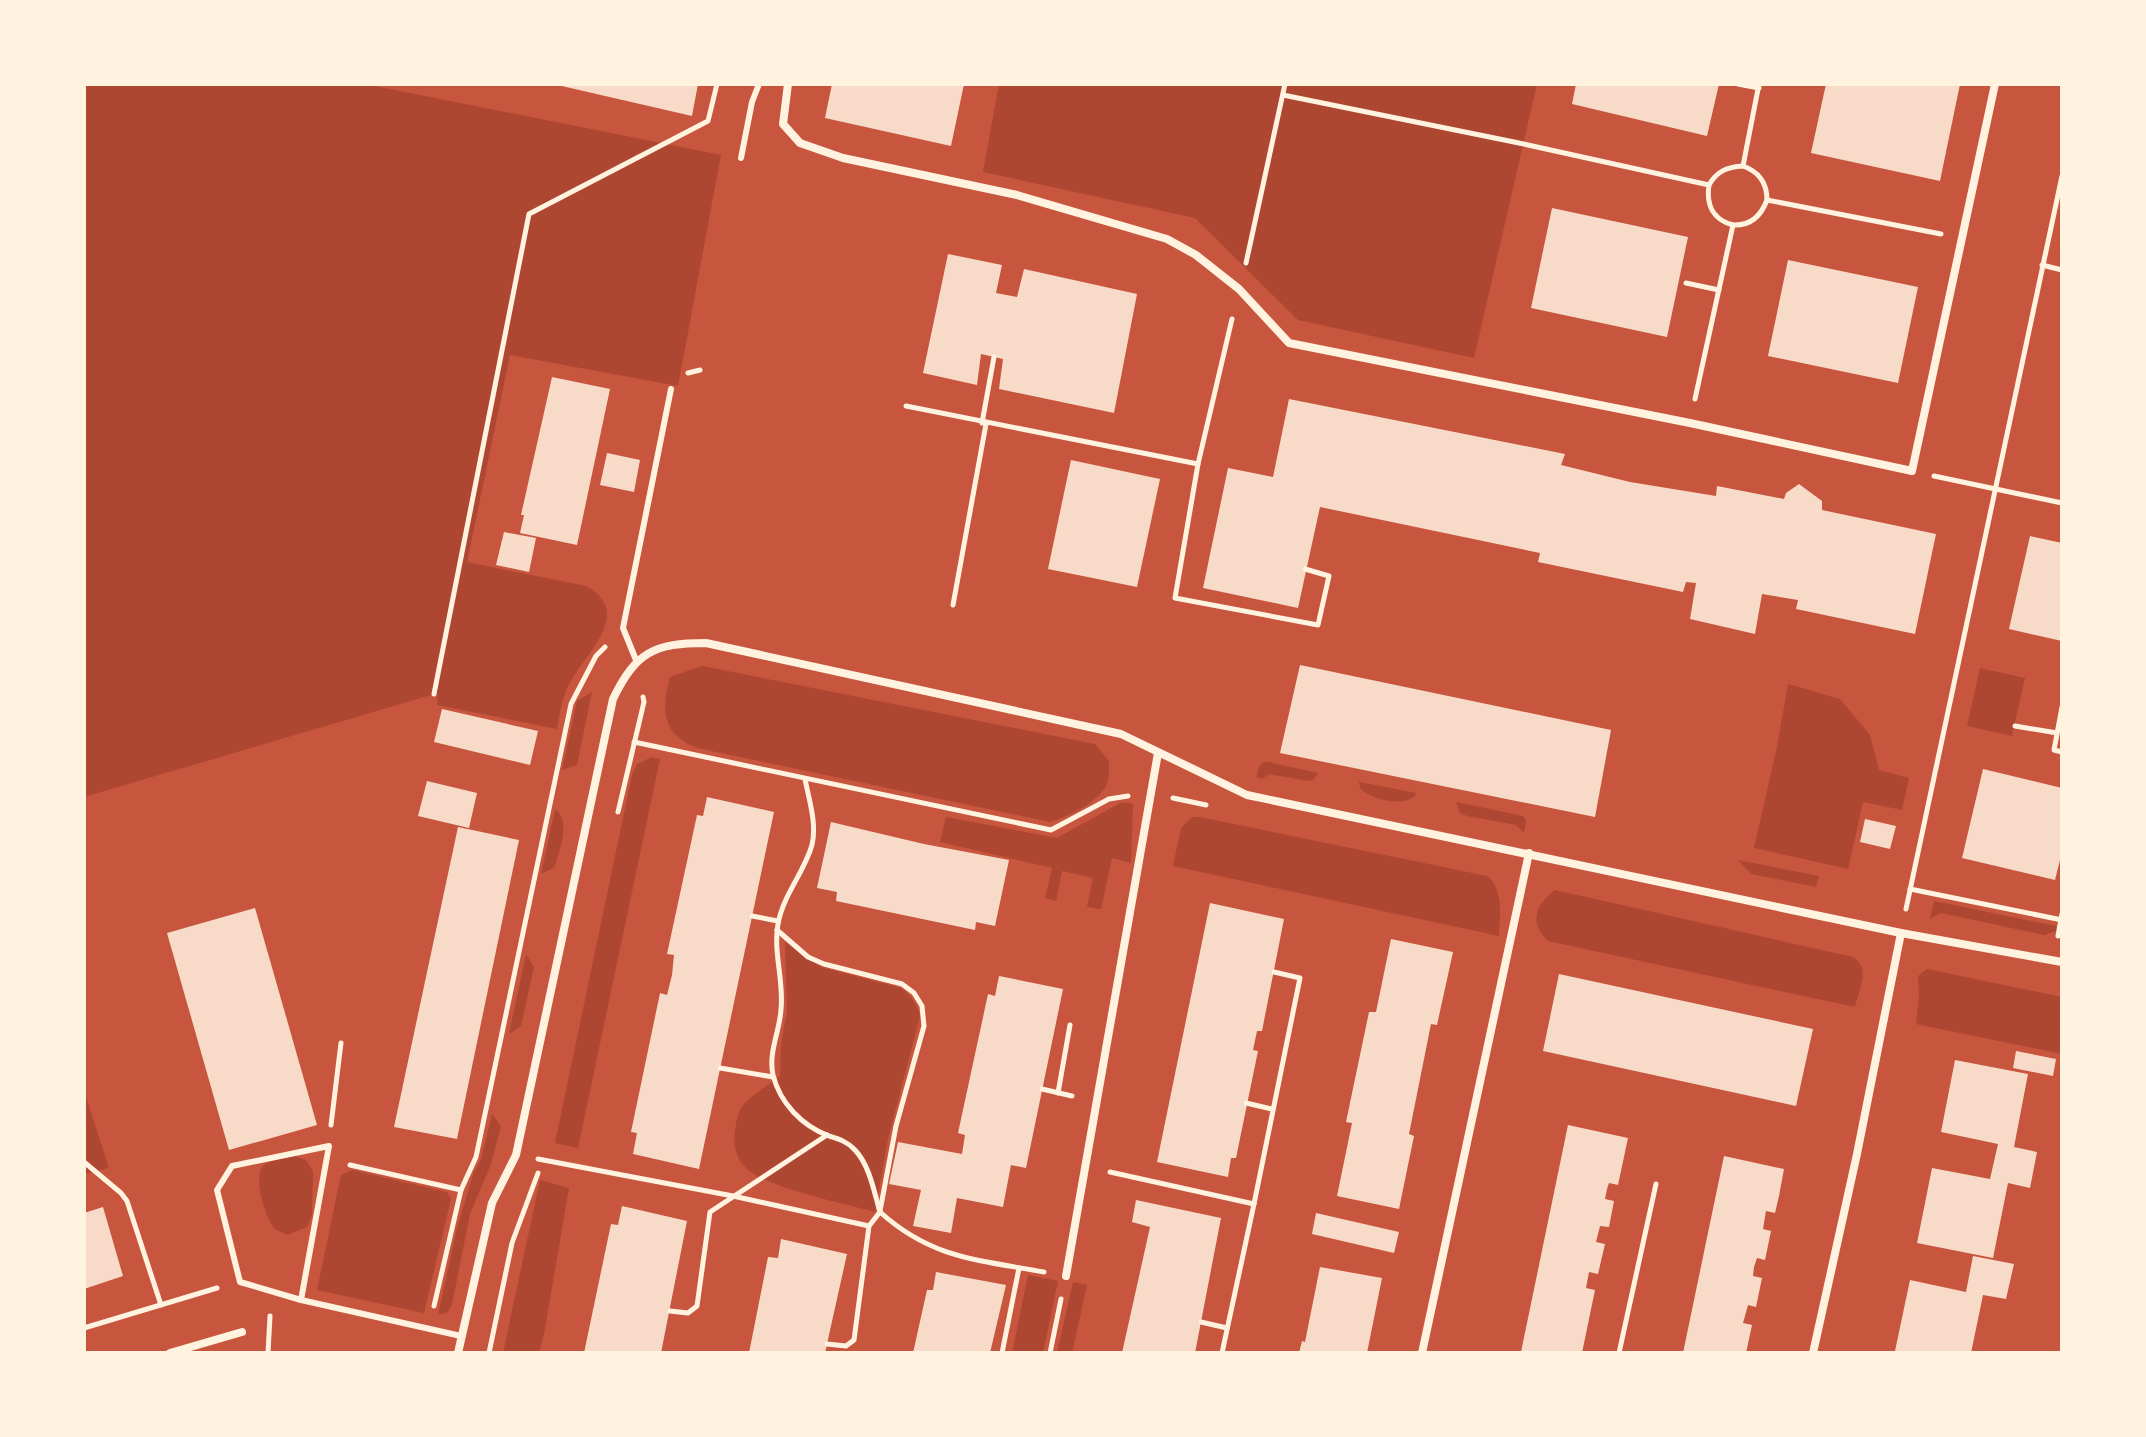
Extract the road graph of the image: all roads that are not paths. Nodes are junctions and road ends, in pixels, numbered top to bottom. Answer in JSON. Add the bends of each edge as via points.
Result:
{"nodes":[{"id":1,"x":759,"y":84,"type":"edge"},
{"id":2,"x":788,"y":84,"type":"edge"},
{"id":3,"x":1995,"y":84,"type":"edge"},
{"id":4,"x":741,"y":158,"type":"dead end"},
{"id":5,"x":671,"y":389,"type":"dead end"},
{"id":6,"x":636,"y":660,"type":"junction"},
{"id":7,"x":1158,"y":753,"type":"junction"},
{"id":8,"x":1529,"y":853,"type":"junction"},
{"id":9,"x":1901,"y":933,"type":"junction"},
{"id":10,"x":2062,"y":962,"type":"edge"},
{"id":11,"x":1066,"y":1276,"type":"road end"},
{"id":12,"x":301,"y":1300,"type":"junction"},
{"id":13,"x":242,"y":1332,"type":"dead end"},
{"id":14,"x":461,"y":1336,"type":"junction"},
{"id":15,"x":170,"y":1353,"type":"edge"},
{"id":16,"x":458,"y":1353,"type":"edge"},
{"id":17,"x":1422,"y":1353,"type":"edge"},
{"id":18,"x":1813,"y":1353,"type":"edge"}],
"edges":[{"from":1,"to":4,"type":"lane"},
{"from":2,"to":3,"type":"street","via":[[783,124],[800,143],[843,158],[1017,195],[1167,239],[1239,289],[1289,343],[1912,471]]},
{"from":5,"to":6,"type":"lane","via":[[623,628]]},
{"from":6,"to":7,"type":"street","via":[[673,643],[706,643],[1121,734]]},
{"from":6,"to":14,"type":"street","via":[[613,699],[516,1155],[492,1203]]},
{"from":7,"to":8,"type":"street","via":[[1247,795]]},
{"from":7,"to":11,"type":"street"},
{"from":8,"to":9,"type":"street"},
{"from":8,"to":17,"type":"street"},
{"from":9,"to":10,"type":"street"},
{"from":9,"to":18,"type":"street"},
{"from":12,"to":12,"type":"lane","via":[[326,1160],[329,1146],[232,1166],[217,1190],[240,1282]]},
{"from":12,"to":14,"type":"lane"},
{"from":13,"to":15,"type":"street"},
{"from":14,"to":16,"type":"street"}]}
